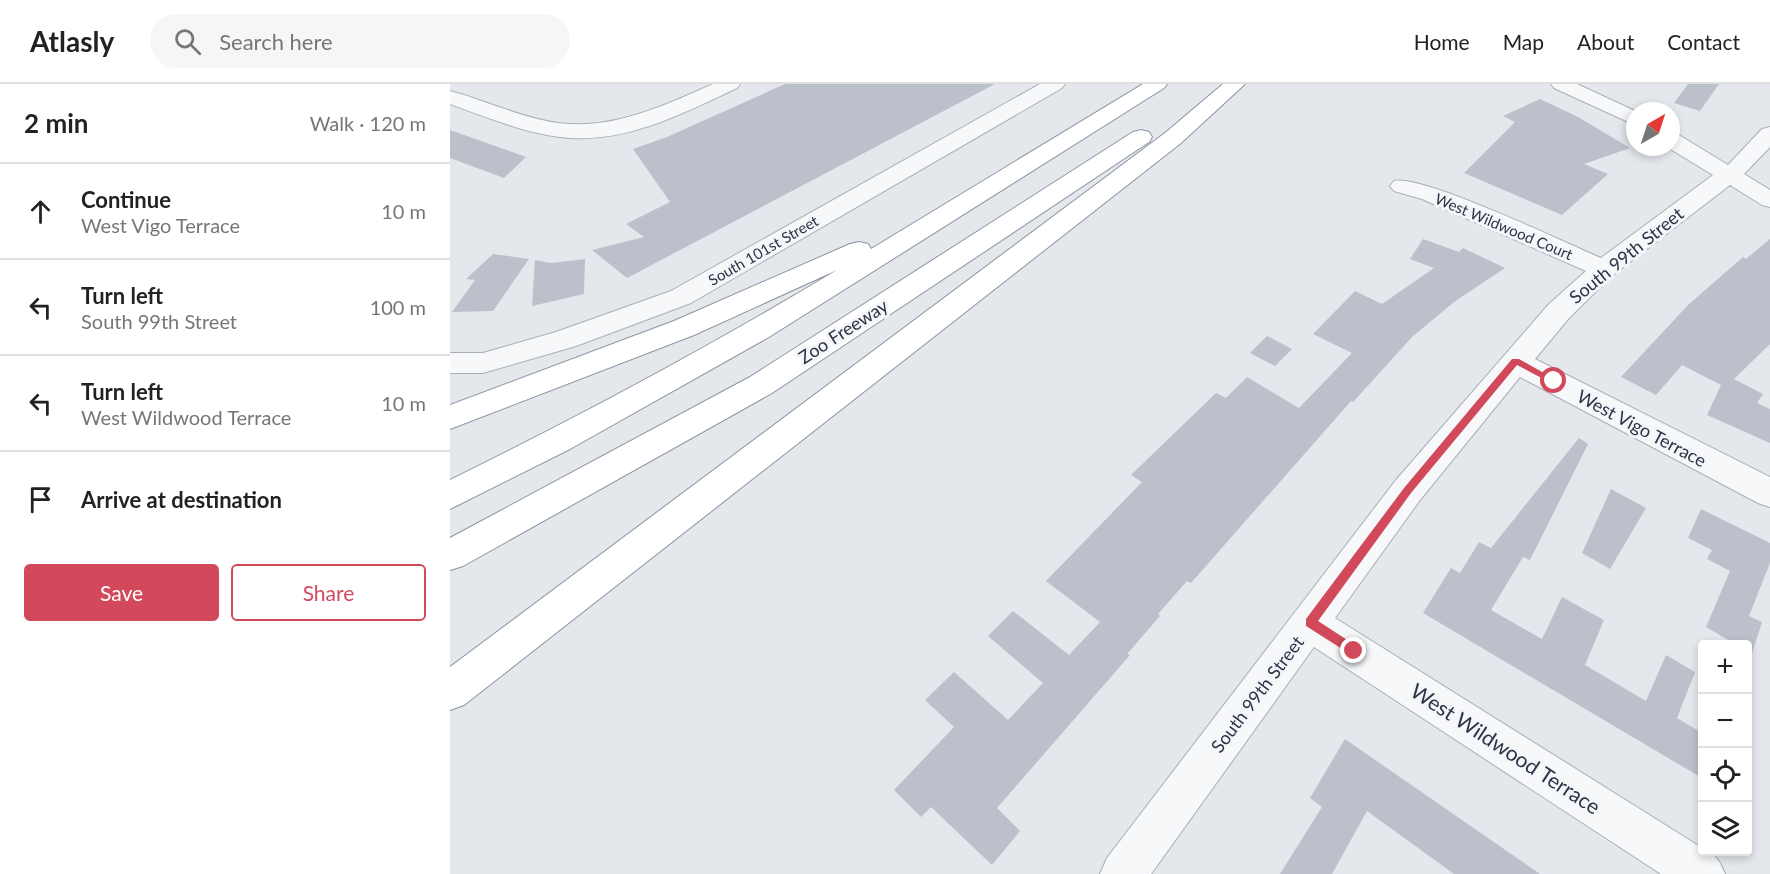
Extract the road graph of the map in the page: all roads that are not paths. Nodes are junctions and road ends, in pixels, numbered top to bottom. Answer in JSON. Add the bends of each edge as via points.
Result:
{"nodes":[{"id":1,"x":466,"y":84,"type":"edge"},
{"id":2,"x":730,"y":84,"type":"edge"},
{"id":3,"x":1055,"y":84,"type":"edge"},
{"id":4,"x":1157,"y":84,"type":"edge"},
{"id":5,"x":1222,"y":84,"type":"edge"},
{"id":6,"x":1235,"y":84,"type":"edge"},
{"id":7,"x":1561,"y":84,"type":"edge"},
{"id":8,"x":450,"y":92,"type":"edge"},
{"id":9,"x":450,"y":98,"type":"edge"},
{"id":10,"x":1626,"y":115,"type":"edge"},
{"id":11,"x":1770,"y":134,"type":"edge"},
{"id":12,"x":1680,"y":146,"type":"edge"},
{"id":13,"x":1728,"y":175,"type":"junction"},
{"id":14,"x":1402,"y":186,"type":"dead end"},
{"id":15,"x":1770,"y":200,"type":"edge"},
{"id":16,"x":950,"y":214,"type":"junction"},
{"id":17,"x":1604,"y":269,"type":"junction"},
{"id":18,"x":1515,"y":361,"type":"junction"},
{"id":19,"x":450,"y":363,"type":"edge"},
{"id":20,"x":450,"y":417,"type":"edge"},
{"id":21,"x":1770,"y":493,"type":"edge"},
{"id":22,"x":450,"y":495,"type":"edge"},
{"id":23,"x":450,"y":555,"type":"edge"},
{"id":24,"x":1310,"y":623,"type":"junction"},
{"id":25,"x":450,"y":691,"type":"edge"},
{"id":26,"x":1122,"y":874,"type":"edge"},
{"id":27,"x":1702,"y":874,"type":"edge"}],
"edges":[{"from":1,"to":8,"type":"street"},
{"from":2,"to":9,"type":"street","via":[[658,116],[581,132],[547,129]]},
{"from":3,"to":19,"type":"street","name":"South 101st Street","via":[[681,297],[483,363]]},
{"from":4,"to":16,"type":"highway"},
{"from":5,"to":23,"type":"highway","name":"Zoo Freeway","via":[[761,385]]},
{"from":6,"to":25,"type":"highway","via":[[1173,138]]},
{"from":7,"to":10,"type":"street"},
{"from":11,"to":13,"type":"street","name":"South 99th Street"},
{"from":12,"to":13,"type":"street"},
{"from":13,"to":15,"type":"street"},
{"from":13,"to":17,"type":"street","name":"South 99th Street"},
{"from":14,"to":17,"type":"street","name":"West Wildwood Court","via":[[1430,194]]},
{"from":16,"to":20,"type":"highway","via":[[824,264],[684,328]]},
{"from":16,"to":22,"type":"highway","via":[[759,330]]},
{"from":17,"to":18,"type":"street","name":"South 99th Street","via":[[1559,311]]},
{"from":18,"to":21,"type":"street","name":"West Vigo Terrace"},
{"from":18,"to":24,"type":"street","name":"South 99th Street","via":[[1408,490]]},
{"from":24,"to":26,"type":"street","name":"South 99th Street"},
{"from":24,"to":27,"type":"street","name":"West Wildwood Terrace"}]}
